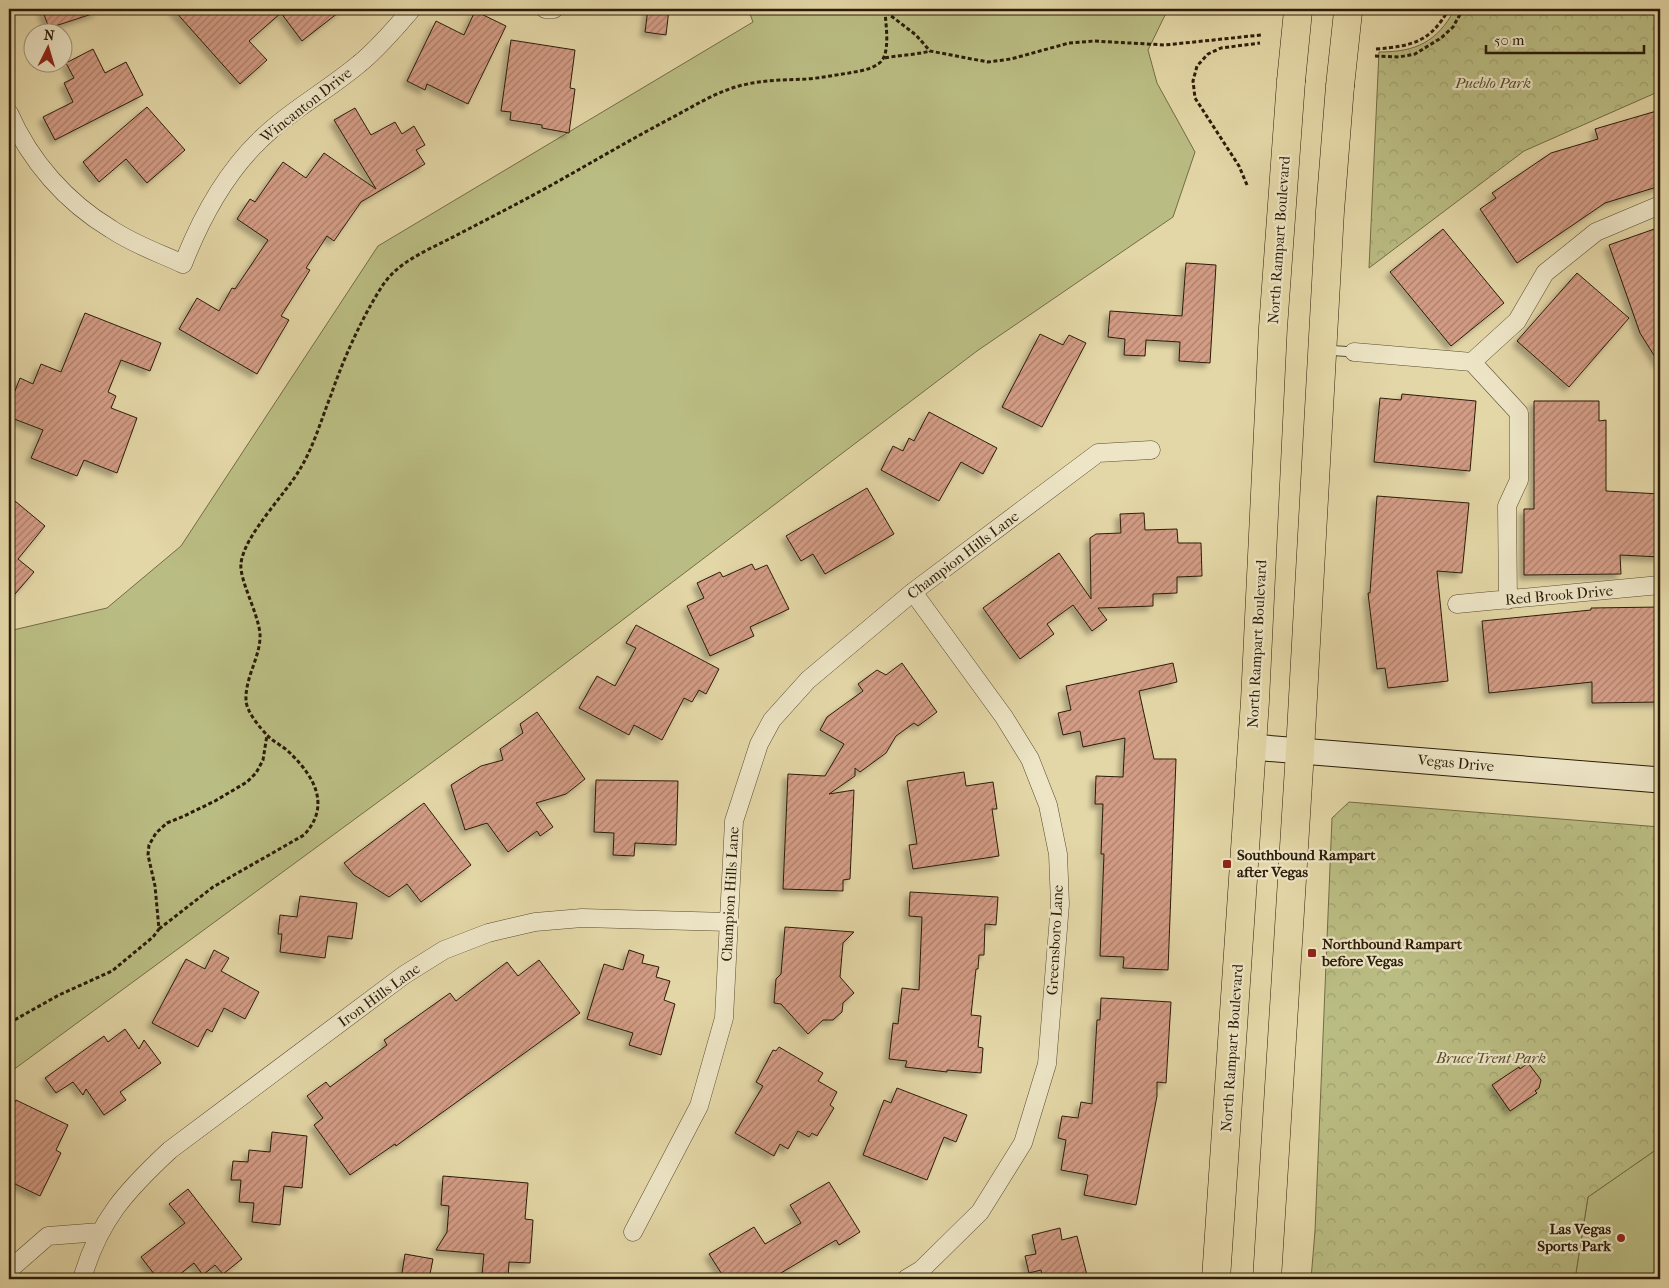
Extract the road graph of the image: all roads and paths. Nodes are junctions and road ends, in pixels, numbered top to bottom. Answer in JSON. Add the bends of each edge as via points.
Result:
{"nodes":[{"id":1,"x":412,"y":9,"type":"edge"},
{"id":2,"x":545,"y":9,"type":"edge"},
{"id":3,"x":554,"y":9,"type":"edge"},
{"id":4,"x":1449,"y":9,"type":"edge"},
{"id":5,"x":1463,"y":9,"type":"edge"},
{"id":6,"x":884,"y":10,"type":"edge"},
{"id":7,"x":1298,"y":10,"type":"edge"},
{"id":8,"x":1348,"y":11,"type":"edge"},
{"id":9,"x":1262,"y":34,"type":"dead end"},
{"id":10,"x":1260,"y":43,"type":"dead end"},
{"id":11,"x":1376,"y":49,"type":"dead end"},
{"id":12,"x":930,"y":51,"type":"junction"},
{"id":13,"x":1375,"y":56,"type":"dead end"},
{"id":14,"x":885,"y":58,"type":"junction"},
{"id":15,"x":9,"y":113,"type":"edge"},
{"id":16,"x":1247,"y":185,"type":"dead end"},
{"id":17,"x":1660,"y":205,"type":"edge"},
{"id":18,"x":1322,"y":350,"type":"junction"},
{"id":19,"x":1354,"y":352,"type":"joint"},
{"id":20,"x":1472,"y":362,"type":"junction"},
{"id":21,"x":1152,"y":450,"type":"dead end"},
{"id":22,"x":1660,"y":586,"type":"edge"},
{"id":23,"x":913,"y":592,"type":"junction"},
{"id":24,"x":1508,"y":600,"type":"junction"},
{"id":25,"x":1457,"y":604,"type":"dead end"},
{"id":26,"x":267,"y":735,"type":"junction"},
{"id":27,"x":1252,"y":747,"type":"junction"},
{"id":28,"x":1300,"y":751,"type":"junction"},
{"id":29,"x":1660,"y":780,"type":"edge"},
{"id":30,"x":729,"y":922,"type":"junction"},
{"id":31,"x":159,"y":929,"type":"junction"},
{"id":32,"x":9,"y":1023,"type":"edge"},
{"id":33,"x":100,"y":1232,"type":"junction"},
{"id":34,"x":633,"y":1232,"type":"dead end"},
{"id":35,"x":9,"y":1270,"type":"edge"},
{"id":36,"x":82,"y":1279,"type":"edge"},
{"id":37,"x":906,"y":1279,"type":"edge"},
{"id":38,"x":1216,"y":1279,"type":"edge"},
{"id":39,"x":1267,"y":1279,"type":"edge"}],
"edges":[{"from":1,"to":15,"type":"street","name":"Wincanton Drive","via":[[360,64],[258,141],[214,198],[184,264],[139,245],[85,212],[41,168]]},
{"from":2,"to":3,"type":"street"},
{"from":4,"to":11,"type":"path","via":[[1432,33],[1415,42]]},
{"from":5,"to":13,"type":"path","via":[[1453,27],[1415,54]]},
{"from":6,"to":12,"type":"path","via":[[916,35]]},
{"from":6,"to":14,"type":"path"},
{"from":7,"to":27,"type":"main road","name":"North Rampart Boulevard","bridge":true,"via":[[1273,328]]},
{"from":8,"to":18,"type":"main road","bridge":true,"via":[[1330,211]]},
{"from":9,"to":12,"type":"path","via":[[1165,45],[1094,40],[1069,42],[1011,59],[988,62]]},
{"from":10,"to":16,"type":"path","via":[[1221,48],[1208,54],[1197,66],[1193,81],[1195,98],[1239,166]]},
{"from":12,"to":14,"type":"path"},
{"from":14,"to":26,"type":"path","via":[[870,68],[827,77],[756,83],[715,94],[549,187],[438,244],[391,275],[349,348],[302,466],[256,530],[242,557],[240,566],[260,630],[245,697],[246,707]]},
{"from":17,"to":20,"type":"street","via":[[1596,232],[1546,273],[1518,321]]},
{"from":18,"to":19,"type":"lane"},
{"from":18,"to":28,"type":"main road"},
{"from":19,"to":20,"type":"street"},
{"from":20,"to":24,"type":"street","via":[[1519,413],[1519,480],[1508,506]]},
{"from":21,"to":23,"type":"street","name":"Champion Hills Lane","via":[[1098,453]]},
{"from":22,"to":24,"type":"street","name":"Red Brook Drive"},
{"from":23,"to":30,"type":"street","name":"Champion Hills Lane","via":[[808,680],[772,720],[758,744],[734,821]]},
{"from":23,"to":37,"type":"street","name":"Greensboro Lane","via":[[1004,717],[1030,759],[1048,805],[1058,854],[1060,904],[1047,1064],[1023,1143],[980,1212],[921,1270]]},
{"from":24,"to":25,"type":"street","name":"Red Brook Drive"},
{"from":26,"to":31,"type":"path","via":[[263,760],[247,782],[167,823],[149,845]]},
{"from":26,"to":31,"type":"path","via":[[292,754],[313,784],[318,797],[317,817],[313,825],[304,835],[213,887]]},
{"from":27,"to":28,"type":"main road","name":"Vegas Drive"},
{"from":27,"to":38,"type":"main road","name":"North Rampart Boulevard"},
{"from":28,"to":29,"type":"main road","name":"Vegas Drive"},
{"from":28,"to":39,"type":"main road"},
{"from":30,"to":33,"type":"street","name":"Iron Hills Lane","via":[[582,918],[535,922],[488,933],[444,950],[404,975],[170,1150],[136,1181]]},
{"from":30,"to":34,"type":"street","name":"Champion Hills Lane","via":[[724,1018],[699,1106]]},
{"from":31,"to":32,"type":"path","via":[[112,971],[58,995]]},
{"from":33,"to":35,"type":"street","via":[[48,1236]]},
{"from":33,"to":36,"type":"street","name":"Iron Hills Lane","via":[[88,1256]]}]}
